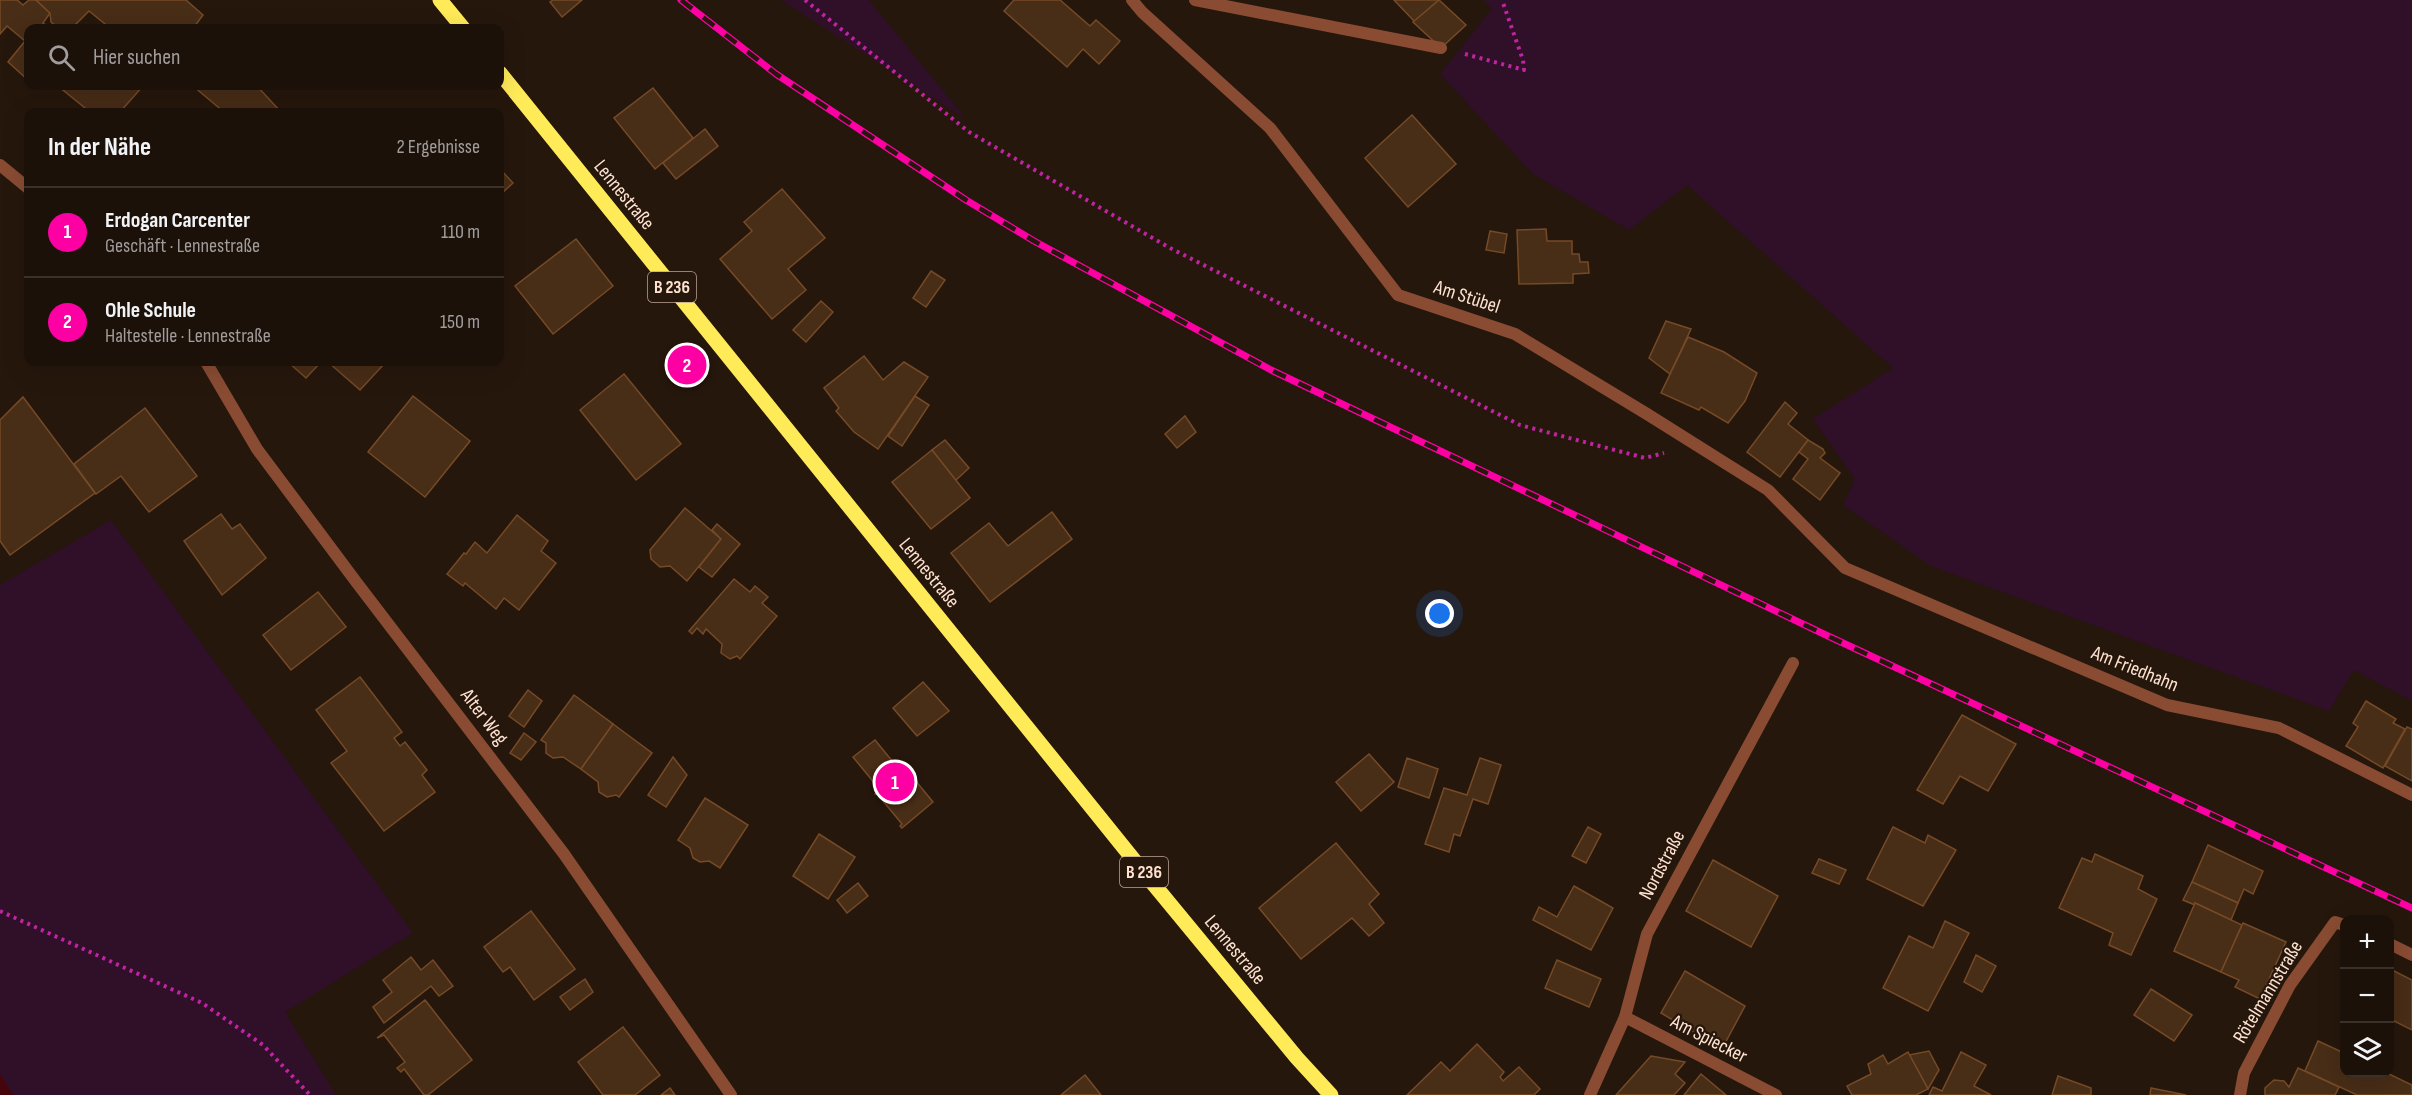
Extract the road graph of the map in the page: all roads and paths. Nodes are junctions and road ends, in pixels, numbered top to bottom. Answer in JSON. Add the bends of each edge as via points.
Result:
{"nodes":[{"id":1,"x":440,"y":0,"type":"edge"},
{"id":2,"x":805,"y":0,"type":"edge"},
{"id":3,"x":1132,"y":0,"type":"edge"},
{"id":4,"x":1195,"y":0,"type":"edge"},
{"id":5,"x":1502,"y":0,"type":"edge"},
{"id":6,"x":460,"y":24,"type":"edge"},
{"id":7,"x":1441,"y":48,"type":"joint"},
{"id":8,"x":504,"y":79,"type":"edge"},
{"id":9,"x":0,"y":165,"type":"edge"},
{"id":10,"x":24,"y":185,"type":"edge"},
{"id":11,"x":208,"y":366,"type":"edge"},
{"id":12,"x":1697,"y":446,"type":"junction"},
{"id":13,"x":1845,"y":568,"type":"joint"},
{"id":14,"x":1792,"y":663,"type":"dead end"},
{"id":15,"x":2412,"y":795,"type":"edge"},
{"id":16,"x":0,"y":911,"type":"edge"},
{"id":17,"x":2340,"y":924,"type":"edge"},
{"id":18,"x":2394,"y":946,"type":"edge"},
{"id":19,"x":2412,"y":955,"type":"edge"},
{"id":20,"x":1624,"y":1017,"type":"junction"},
{"id":21,"x":310,"y":1095,"type":"edge"},
{"id":22,"x":731,"y":1095,"type":"edge"},
{"id":23,"x":1331,"y":1095,"type":"edge"},
{"id":24,"x":1590,"y":1095,"type":"edge"},
{"id":25,"x":1776,"y":1095,"type":"edge"},
{"id":26,"x":2240,"y":1095,"type":"edge"}],
"edges":[{"from":1,"to":6,"type":"main road"},
{"from":2,"to":12,"type":"path","via":[[969,132],[1170,248],[1520,425],[1645,458]]},
{"from":3,"to":12,"type":"street","name":"Am Stübel","via":[[1270,128],[1398,295],[1515,334]]},
{"from":4,"to":7,"type":"street"},
{"from":5,"to":7,"type":"path","via":[[1524,70]]},
{"from":8,"to":23,"type":"main road","name":"Lennestraße","number":"B 236","via":[[1146,875]]},
{"from":9,"to":10,"type":"street"},
{"from":11,"to":22,"type":"street","name":"Alter Weg","via":[[257,449],[564,854]]},
{"from":12,"to":13,"type":"street","name":"Am Stübel","via":[[1768,490]]},
{"from":13,"to":15,"type":"street","name":"Am Friedhahn","via":[[2167,705],[2279,728]]},
{"from":14,"to":20,"type":"street","name":"Nordstraße","via":[[1647,934]]},
{"from":16,"to":21,"type":"path","via":[[202,1003],[263,1045]]},
{"from":17,"to":26,"type":"street","name":"Rötelmannstraße","via":[[2335,922],[2290,985],[2244,1073]]},
{"from":18,"to":19,"type":"street"},
{"from":20,"to":24,"type":"street","name":"Nordstraße"},
{"from":20,"to":25,"type":"street","name":"Am Spiecker"}]}
